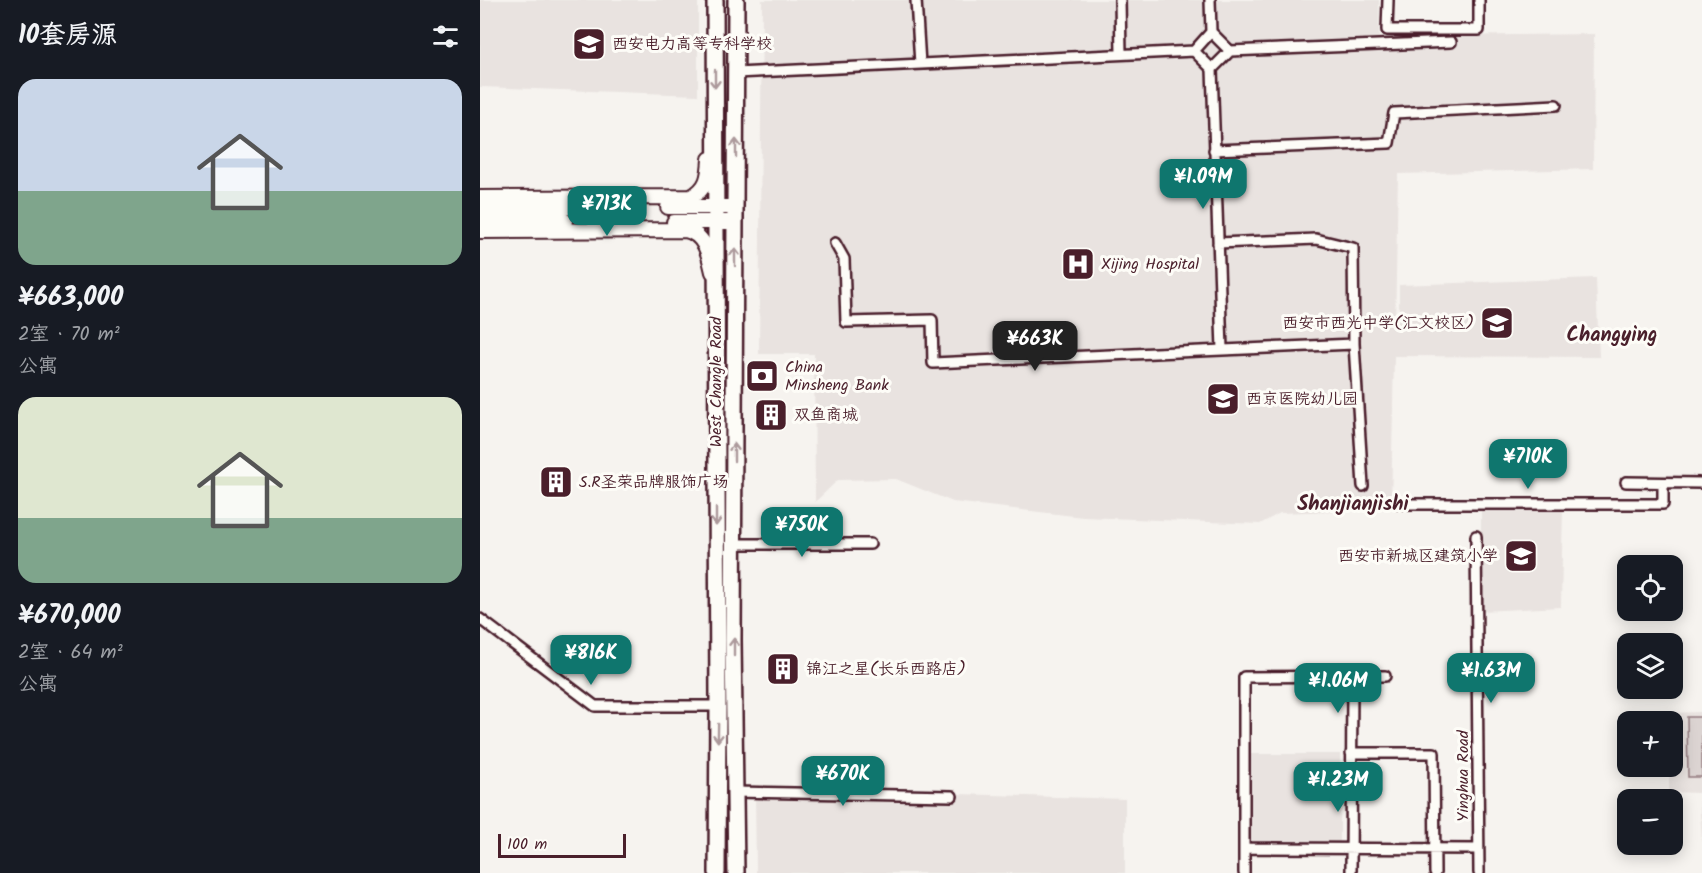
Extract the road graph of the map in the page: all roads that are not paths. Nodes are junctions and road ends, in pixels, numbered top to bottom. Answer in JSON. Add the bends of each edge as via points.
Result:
{"nodes":[{"id":1,"x":715,"y":0,"type":"edge"},
{"id":2,"x":736,"y":0,"type":"edge"},
{"id":3,"x":916,"y":0,"type":"edge"},
{"id":4,"x":1120,"y":0,"type":"edge"},
{"id":5,"x":1209,"y":0,"type":"edge"},
{"id":6,"x":1388,"y":0,"type":"edge"},
{"id":7,"x":1479,"y":0,"type":"edge"},
{"id":8,"x":1211,"y":32,"type":"junction"},
{"id":9,"x":1451,"y":42,"type":"dead end"},
{"id":10,"x":1194,"y":51,"type":"junction"},
{"id":11,"x":1230,"y":51,"type":"junction"},
{"id":12,"x":1121,"y":54,"type":"junction"},
{"id":13,"x":920,"y":64,"type":"junction"},
{"id":14,"x":1212,"y":69,"type":"junction"},
{"id":15,"x":736,"y":73,"type":"junction"},
{"id":16,"x":1556,"y":105,"type":"dead end"},
{"id":17,"x":715,"y":127,"type":"junction"},
{"id":18,"x":1215,"y":150,"type":"junction"},
{"id":19,"x":480,"y":198,"type":"edge"},
{"id":20,"x":644,"y":198,"type":"junction"},
{"id":21,"x":666,"y":207,"type":"junction"},
{"id":22,"x":480,"y":208,"type":"edge"},
{"id":23,"x":715,"y":214,"type":"junction"},
{"id":24,"x":735,"y":215,"type":"junction"},
{"id":25,"x":480,"y":221,"type":"edge"},
{"id":26,"x":480,"y":231,"type":"edge"},
{"id":27,"x":835,"y":243,"type":"dead end"},
{"id":28,"x":1218,"y":243,"type":"junction"},
{"id":29,"x":715,"y":284,"type":"junction"},
{"id":30,"x":1354,"y":345,"type":"junction"},
{"id":31,"x":1222,"y":350,"type":"junction"},
{"id":32,"x":1626,"y":482,"type":"dead end"},
{"id":33,"x":1663,"y":483,"type":"junction"},
{"id":34,"x":1702,"y":483,"type":"edge"},
{"id":35,"x":1363,"y":486,"type":"dead end"},
{"id":36,"x":1399,"y":504,"type":"dead end"},
{"id":37,"x":1476,"y":536,"type":"dead end"},
{"id":38,"x":734,"y":544,"type":"junction"},
{"id":39,"x":870,"y":544,"type":"dead end"},
{"id":40,"x":480,"y":619,"type":"edge"},
{"id":41,"x":1352,"y":676,"type":"junction"},
{"id":42,"x":1384,"y":676,"type":"dead end"},
{"id":43,"x":718,"y":706,"type":"junction"},
{"id":44,"x":1351,"y":753,"type":"junction"},
{"id":45,"x":735,"y":792,"type":"junction"},
{"id":46,"x":952,"y":796,"type":"dead end"},
{"id":47,"x":1244,"y":848,"type":"junction"},
{"id":48,"x":1351,"y":849,"type":"junction"},
{"id":49,"x":1435,"y":849,"type":"junction"},
{"id":50,"x":1478,"y":849,"type":"junction"},
{"id":51,"x":717,"y":873,"type":"edge"},
{"id":52,"x":736,"y":873,"type":"edge"},
{"id":53,"x":1244,"y":873,"type":"edge"},
{"id":54,"x":1351,"y":873,"type":"edge"},
{"id":55,"x":1435,"y":873,"type":"edge"},
{"id":56,"x":1479,"y":873,"type":"edge"}],
"edges":[{"from":1,"to":17,"type":"main road","name":"West Changle Road","one_way":true},
{"from":2,"to":15,"type":"main road","name":"West Changle Road"},
{"from":3,"to":13,"type":"street"},
{"from":4,"to":12,"type":"street"},
{"from":5,"to":8,"type":"street"},
{"from":6,"to":7,"type":"street","via":[[1387,30],[1479,30]]},
{"from":8,"to":10,"type":"street"},
{"from":8,"to":11,"type":"street"},
{"from":9,"to":11,"type":"street"},
{"from":10,"to":12,"type":"street"},
{"from":10,"to":14,"type":"street"},
{"from":11,"to":14,"type":"street"},
{"from":12,"to":13,"type":"street"},
{"from":13,"to":15,"type":"street"},
{"from":14,"to":18,"type":"street"},
{"from":24,"to":15,"type":"main road","name":"West Changle Road","one_way":true},
{"from":16,"to":18,"type":"street","via":[[1394,114],[1389,143]]},
{"from":17,"to":20,"type":"street","via":[[705,186],[691,197]]},
{"from":17,"to":23,"type":"main road","name":"West Changle Road"},
{"from":18,"to":28,"type":"street"},
{"from":19,"to":20,"type":"street"},
{"from":20,"to":21,"type":"street"},
{"from":21,"to":22,"type":"street"},
{"from":21,"to":23,"type":"street"},
{"from":23,"to":24,"type":"street"},
{"from":23,"to":25,"type":"street"},
{"from":23,"to":29,"type":"main road","name":"West Changle Road"},
{"from":38,"to":24,"type":"main road","name":"West Changle Road","one_way":true},
{"from":26,"to":29,"type":"street","via":[[692,232],[708,252]]},
{"from":27,"to":31,"type":"street","via":[[844,259],[846,322],[932,320],[933,363]]},
{"from":28,"to":30,"type":"street","via":[[1316,239],[1353,248]]},
{"from":28,"to":31,"type":"street"},
{"from":29,"to":43,"type":"main road","name":"West Changle Road","one_way":true},
{"from":30,"to":31,"type":"street"},
{"from":30,"to":35,"type":"street"},
{"from":32,"to":33,"type":"street"},
{"from":33,"to":34,"type":"street"},
{"from":33,"to":36,"type":"street","via":[[1663,504]]},
{"from":37,"to":50,"type":"street","name":"Yinghua Road"},
{"from":38,"to":39,"type":"street"},
{"from":45,"to":38,"type":"main road","name":"West Changle Road","one_way":true},
{"from":40,"to":43,"type":"street","via":[[595,706]]},
{"from":41,"to":42,"type":"street"},
{"from":41,"to":44,"type":"street"},
{"from":41,"to":47,"type":"street","via":[[1244,676]]},
{"from":43,"to":51,"type":"main road","name":"West Changle Road","one_way":true},
{"from":44,"to":48,"type":"street"},
{"from":44,"to":49,"type":"street","via":[[1434,753]]},
{"from":45,"to":46,"type":"street"},
{"from":45,"to":52,"type":"main road","name":"West Changle Road"},
{"from":47,"to":48,"type":"street"},
{"from":47,"to":53,"type":"street"},
{"from":48,"to":49,"type":"street"},
{"from":48,"to":54,"type":"street"},
{"from":49,"to":50,"type":"street"},
{"from":49,"to":55,"type":"street"},
{"from":50,"to":56,"type":"street","name":"Yinghua Road"}]}
